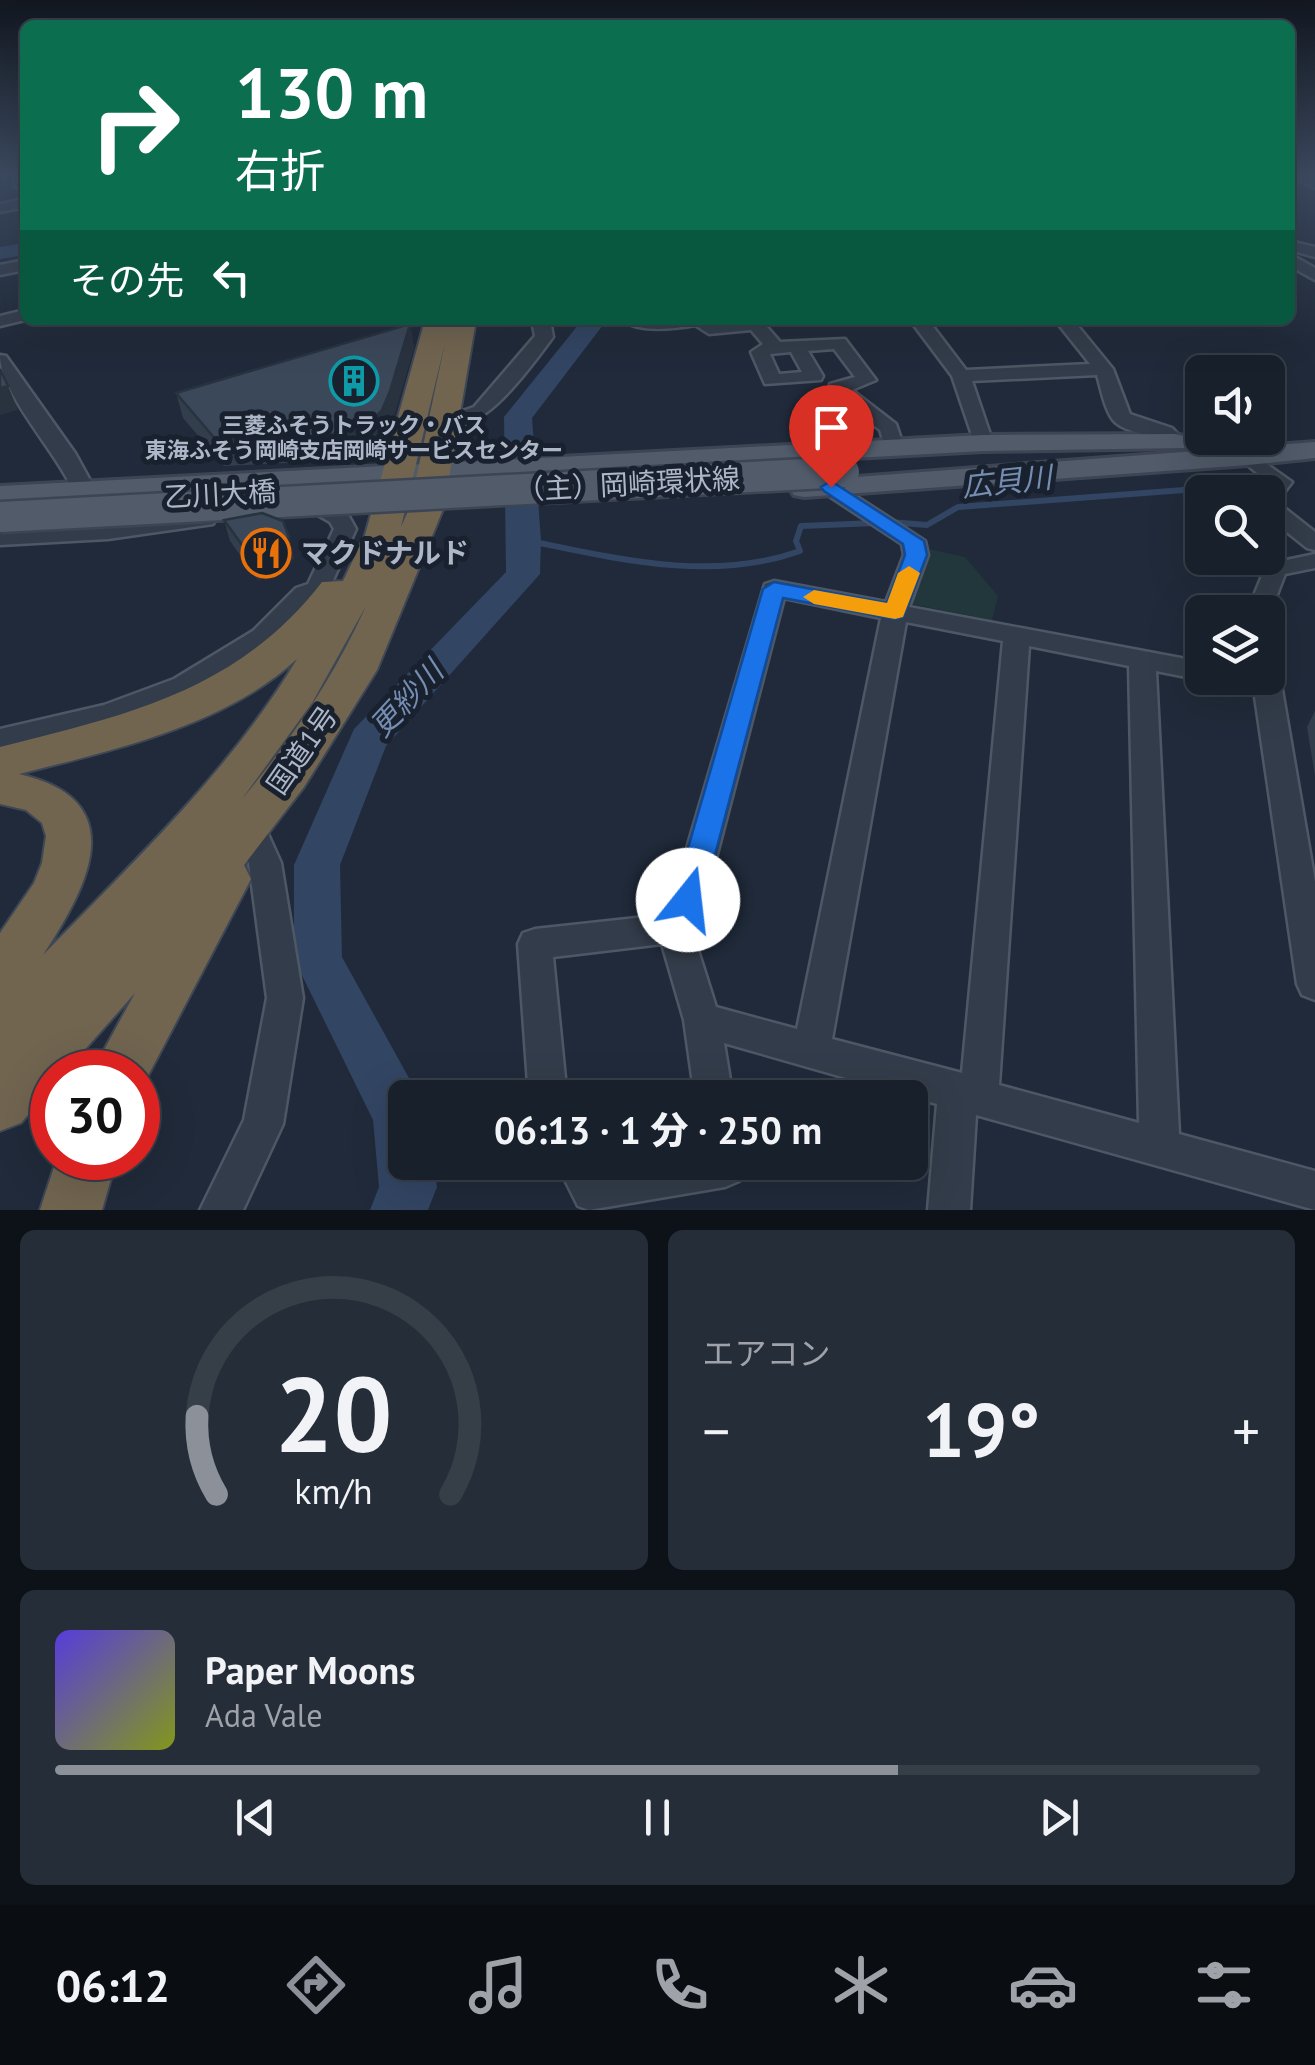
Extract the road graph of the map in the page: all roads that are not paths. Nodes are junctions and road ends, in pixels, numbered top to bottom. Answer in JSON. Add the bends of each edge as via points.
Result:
{"nodes":[{"id":1,"x":438,"y":325,"type":"edge"},
{"id":2,"x":461,"y":325,"type":"edge"},
{"id":3,"x":543,"y":325,"type":"edge"},
{"id":4,"x":707,"y":325,"type":"edge"},
{"id":5,"x":747,"y":325,"type":"edge"},
{"id":6,"x":757,"y":325,"type":"edge"},
{"id":7,"x":924,"y":325,"type":"edge"},
{"id":8,"x":1068,"y":325,"type":"edge"},
{"id":9,"x":774,"y":347,"type":"junction"},
{"id":10,"x":797,"y":348,"type":"junction"},
{"id":11,"x":0,"y":360,"type":"edge"},
{"id":12,"x":1104,"y":369,"type":"junction"},
{"id":13,"x":962,"y":376,"type":"junction"},
{"id":14,"x":429,"y":419,"type":"junction"},
{"id":15,"x":1315,"y":431,"type":"edge"},
{"id":16,"x":1285,"y":434,"type":"edge"},
{"id":17,"x":1175,"y":442,"type":"junction"},
{"id":18,"x":1185,"y":443,"type":"edge"},
{"id":19,"x":983,"y":444,"type":"junction"},
{"id":20,"x":894,"y":448,"type":"junction"},
{"id":21,"x":1285,"y":449,"type":"edge"},
{"id":22,"x":1315,"y":450,"type":"edge"},
{"id":23,"x":1185,"y":451,"type":"edge"},
{"id":24,"x":1250,"y":455,"type":"edge"},
{"id":25,"x":837,"y":474,"type":"junction"},
{"id":26,"x":1272,"y":475,"type":"edge"},
{"id":27,"x":242,"y":482,"type":"junction"},
{"id":28,"x":81,"y":484,"type":"junction"},
{"id":29,"x":0,"y":487,"type":"edge"},
{"id":30,"x":414,"y":488,"type":"junction"},
{"id":31,"x":0,"y":494,"type":"edge"},
{"id":32,"x":0,"y":505,"type":"edge"},
{"id":33,"x":322,"y":511,"type":"junction"},
{"id":34,"x":0,"y":517,"type":"edge"},
{"id":35,"x":215,"y":517,"type":"junction"},
{"id":36,"x":1285,"y":519,"type":"edge"},
{"id":37,"x":0,"y":529,"type":"edge"},
{"id":38,"x":0,"y":538,"type":"edge"},
{"id":39,"x":1315,"y":542,"type":"edge"},
{"id":40,"x":1315,"y":561,"type":"edge"},
{"id":41,"x":319,"y":588,"type":"junction"},
{"id":42,"x":1265,"y":595,"type":"edge"},
{"id":43,"x":895,"y":612,"type":"junction"},
{"id":44,"x":1018,"y":635,"type":"junction"},
{"id":45,"x":285,"y":646,"type":"junction"},
{"id":46,"x":1142,"y":659,"type":"junction"},
{"id":47,"x":1185,"y":668,"type":"edge"},
{"id":48,"x":1260,"y":695,"type":"edge"},
{"id":49,"x":0,"y":739,"type":"edge"},
{"id":50,"x":0,"y":763,"type":"edge"},
{"id":51,"x":0,"y":786,"type":"edge"},
{"id":52,"x":242,"y":830,"type":"junction"},
{"id":53,"x":674,"y":928,"type":"junction"},
{"id":54,"x":0,"y":974,"type":"edge"},
{"id":55,"x":1315,"y":984,"type":"edge"},
{"id":56,"x":702,"y":1020,"type":"junction"},
{"id":57,"x":0,"y":1038,"type":"edge"},
{"id":58,"x":132,"y":1050,"type":"edge"},
{"id":59,"x":811,"y":1052,"type":"junction"},
{"id":60,"x":546,"y":1080,"type":"edge"},
{"id":61,"x":711,"y":1080,"type":"edge"},
{"id":62,"x":969,"y":1094,"type":"junction"},
{"id":63,"x":0,"y":1103,"type":"edge"},
{"id":64,"x":1160,"y":1149,"type":"junction"},
{"id":65,"x":80,"y":1180,"type":"edge"},
{"id":66,"x":587,"y":1180,"type":"edge"},
{"id":67,"x":653,"y":1180,"type":"edge"},
{"id":68,"x":1315,"y":1192,"type":"edge"},
{"id":69,"x":70,"y":1210,"type":"edge"},
{"id":70,"x":221,"y":1210,"type":"edge"},
{"id":71,"x":949,"y":1210,"type":"edge"}],
"edges":[{"from":1,"to":14,"type":"highway","name":"国道1号"},
{"from":2,"to":14,"type":"highway","name":"国道1号"},
{"from":3,"to":14,"type":"street","via":[[544,337],[482,411]]},
{"from":4,"to":5,"type":"street"},
{"from":6,"to":9,"type":"street"},
{"from":7,"to":13,"type":"street"},
{"from":8,"to":12,"type":"street"},
{"from":9,"to":10,"type":"street"},
{"from":9,"to":10,"type":"street","via":[[760,352],[772,380],[814,376]]},
{"from":10,"to":20,"type":"street","via":[[838,343],[867,380],[837,388],[889,428]]},
{"from":11,"to":28,"type":"street"},
{"from":12,"to":13,"type":"street"},
{"from":12,"to":17,"type":"street","via":[[1122,416]]},
{"from":13,"to":19,"type":"street"},
{"from":14,"to":30,"type":"highway","name":"国道1号"},
{"from":15,"to":16,"type":"main road"},
{"from":17,"to":18,"type":"main road","name":"（主）岡崎環状線"},
{"from":17,"to":19,"type":"main road"},
{"from":17,"to":25,"type":"main road","name":"（主）岡崎環状線"},
{"from":19,"to":20,"type":"main road"},
{"from":20,"to":30,"type":"main road","via":[[502,466]]},
{"from":21,"to":22,"type":"main road","name":"（主）岡崎環状線"},
{"from":23,"to":25,"type":"main road"},
{"from":24,"to":26,"type":"street"},
{"from":25,"to":30,"type":"main road"},
{"from":25,"to":30,"type":"main road","name":"（主）岡崎環状線"},
{"from":25,"to":34,"type":"main road","name":"（主）岡崎環状線","bridge":true},
{"from":25,"to":43,"type":"street","via":[[913,541],[916,555]]},
{"from":27,"to":28,"type":"street"},
{"from":27,"to":30,"type":"main road"},
{"from":27,"to":31,"type":"main road"},
{"from":28,"to":29,"type":"street"},
{"from":30,"to":32,"type":"main road","name":"乙川大橋"},
{"from":30,"to":33,"type":"main road"},
{"from":30,"to":45,"type":"highway","via":[[355,556],[317,618]]},
{"from":30,"to":52,"type":"highway","name":"国道1号","via":[[357,670],[288,775]]},
{"from":30,"to":57,"type":"highway","name":"国道1号","via":[[256,752],[196,827]]},
{"from":33,"to":35,"type":"main road"},
{"from":33,"to":41,"type":"street","via":[[345,525]]},
{"from":35,"to":37,"type":"main road"},
{"from":35,"to":38,"type":"street"},
{"from":36,"to":39,"type":"street"},
{"from":40,"to":42,"type":"street","via":[[1275,569]]},
{"from":41,"to":45,"type":"street"},
{"from":41,"to":49,"type":"street","via":[[305,593],[262,637],[184,686],[109,714]]},
{"from":43,"to":44,"type":"street"},
{"from":43,"to":53,"type":"street","via":[[774,589],[688,900]]},
{"from":43,"to":59,"type":"street"},
{"from":44,"to":46,"type":"street"},
{"from":44,"to":62,"type":"street"},
{"from":45,"to":50,"type":"highway","via":[[188,706],[129,730]]},
{"from":46,"to":47,"type":"street"},
{"from":46,"to":64,"type":"street"},
{"from":48,"to":55,"type":"street"},
{"from":51,"to":54,"type":"highway","via":[[32,790],[60,807],[72,833],[61,880]]},
{"from":52,"to":58,"type":"highway","via":[[229,875]]},
{"from":52,"to":63,"type":"highway","name":"国道1号"},
{"from":52,"to":70,"type":"street","via":[[265,863],[285,998],[263,1124]]},
{"from":53,"to":56,"type":"street"},
{"from":53,"to":60,"type":"street","via":[[535,944]]},
{"from":56,"to":59,"type":"street"},
{"from":56,"to":61,"type":"street"},
{"from":59,"to":62,"type":"street"},
{"from":62,"to":64,"type":"street"},
{"from":62,"to":71,"type":"street"},
{"from":64,"to":68,"type":"street"},
{"from":65,"to":69,"type":"highway"},
{"from":66,"to":67,"type":"street","via":[[593,1191]]}]}
